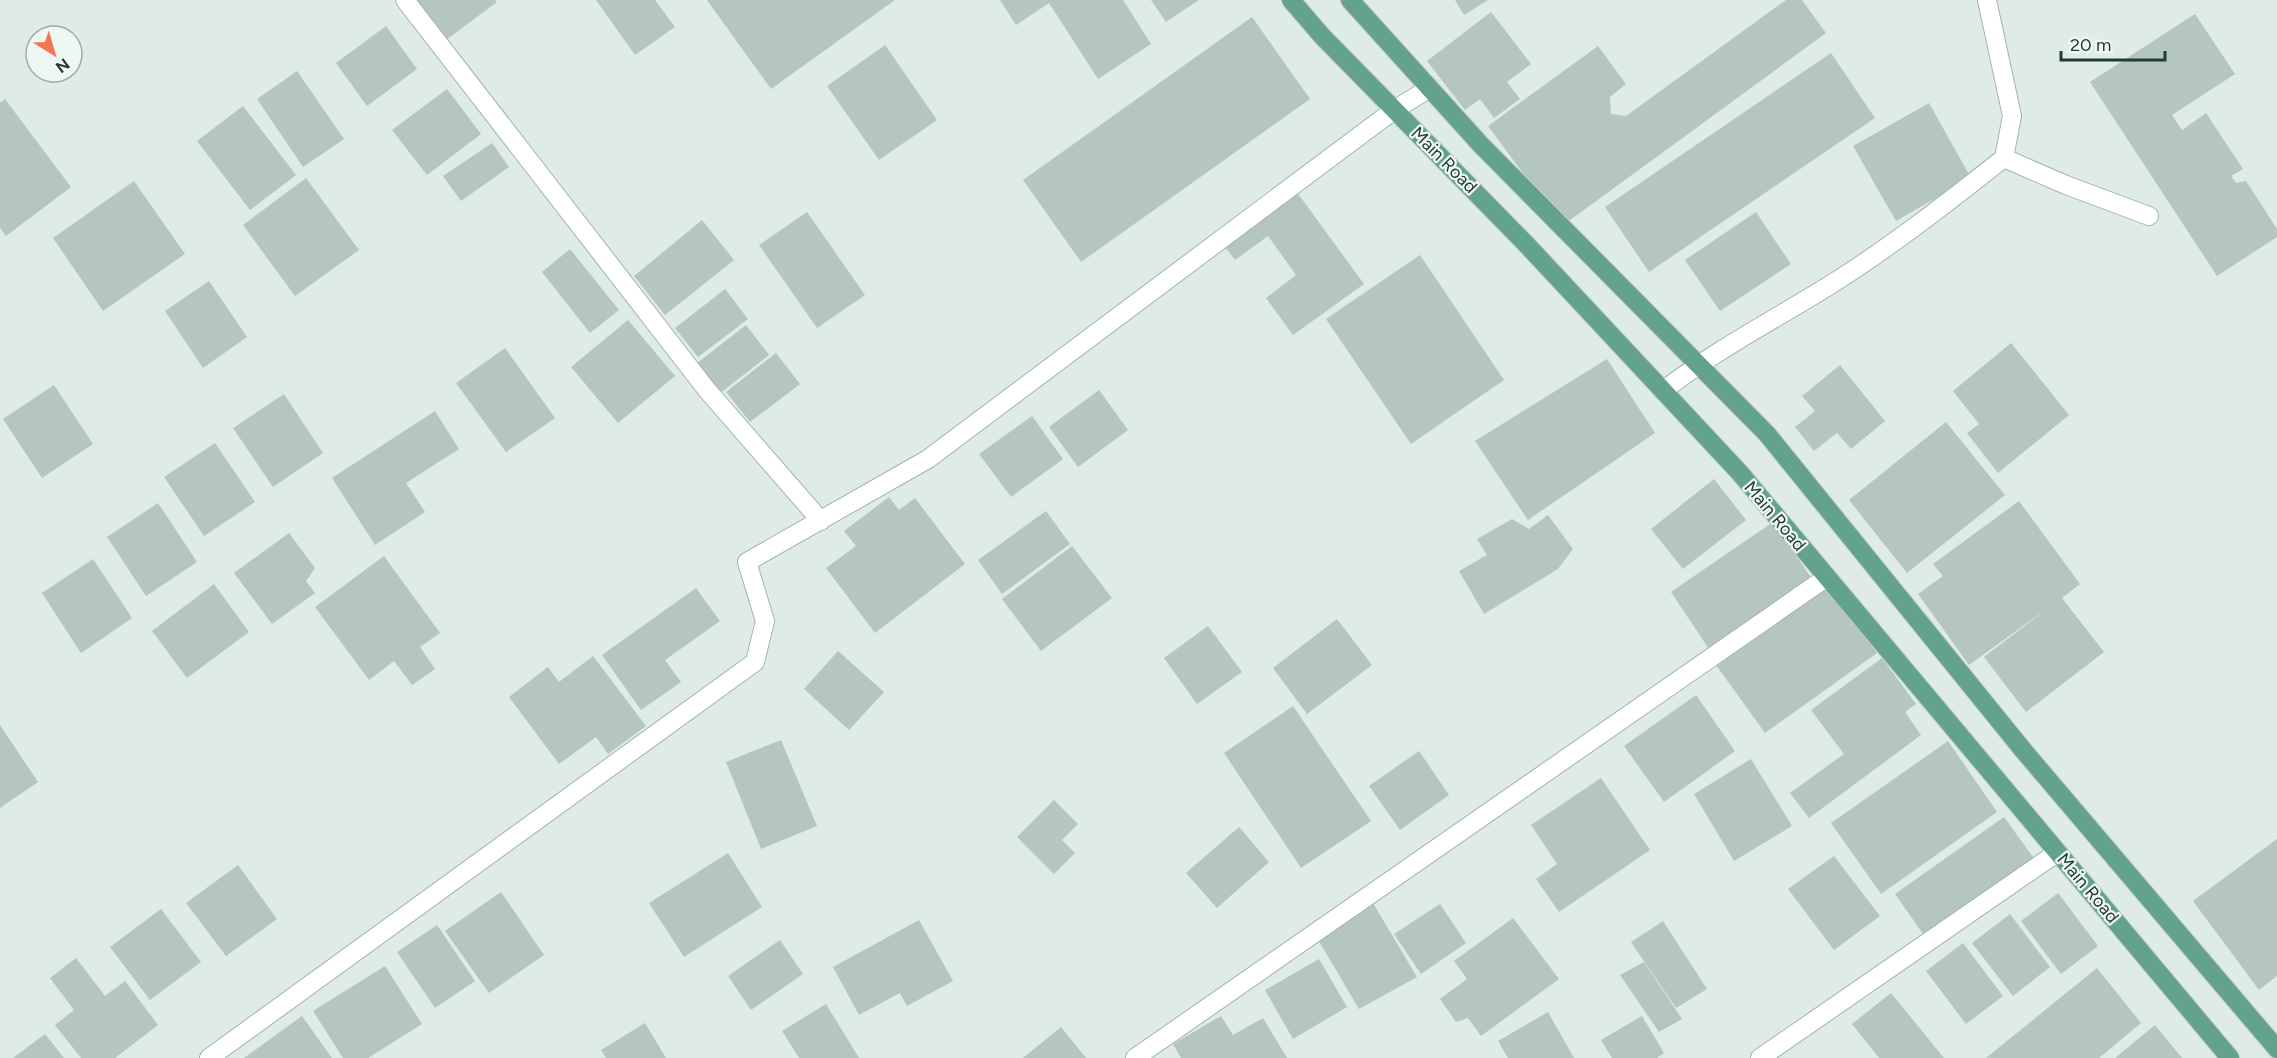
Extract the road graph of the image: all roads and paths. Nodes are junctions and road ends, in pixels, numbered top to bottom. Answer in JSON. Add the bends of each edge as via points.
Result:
{"nodes":[{"id":1,"x":405,"y":0,"type":"edge"},
{"id":2,"x":1291,"y":0,"type":"edge"},
{"id":3,"x":1350,"y":0,"type":"edge"},
{"id":4,"x":1987,"y":0,"type":"edge"},
{"id":5,"x":1430,"y":88,"type":"junction"},
{"id":6,"x":1394,"y":110,"type":"junction"},
{"id":7,"x":2004,"y":158,"type":"junction"},
{"id":8,"x":2150,"y":216,"type":"dead end"},
{"id":9,"x":1697,"y":364,"type":"junction"},
{"id":10,"x":1663,"y":391,"type":"junction"},
{"id":11,"x":821,"y":521,"type":"junction"},
{"id":12,"x":1827,"y":577,"type":"junction"},
{"id":13,"x":2058,"y":852,"type":"junction"},
{"id":14,"x":2277,"y":1049,"type":"edge"},
{"id":15,"x":209,"y":1058,"type":"edge"},
{"id":16,"x":1135,"y":1058,"type":"edge"},
{"id":17,"x":1760,"y":1058,"type":"edge"},
{"id":18,"x":2230,"y":1058,"type":"edge"}],
"edges":[{"from":1,"to":11,"type":"street","via":[[707,390]]},
{"from":2,"to":6,"type":"main road","name":"Main Road"},
{"from":3,"to":5,"type":"main road","name":"Main Road"},
{"from":4,"to":7,"type":"street","via":[[2012,116]]},
{"from":5,"to":6,"type":"street"},
{"from":5,"to":9,"type":"main road","name":"Main Road"},
{"from":6,"to":10,"type":"main road","name":"Main Road"},
{"from":6,"to":11,"type":"street","via":[[928,459]]},
{"from":7,"to":8,"type":"street"},
{"from":7,"to":9,"type":"street","via":[[1930,216],[1831,284]]},
{"from":9,"to":10,"type":"street"},
{"from":9,"to":14,"type":"main road","name":"Main Road","via":[[1767,434],[2023,750]]},
{"from":10,"to":12,"type":"main road","name":"Main Road","via":[[1740,473]]},
{"from":11,"to":15,"type":"street","via":[[747,562],[765,621],[755,662]]},
{"from":12,"to":13,"type":"main road","name":"Main Road"},
{"from":12,"to":16,"type":"street"},
{"from":13,"to":17,"type":"street"},
{"from":13,"to":18,"type":"main road","name":"Main Road"}]}
